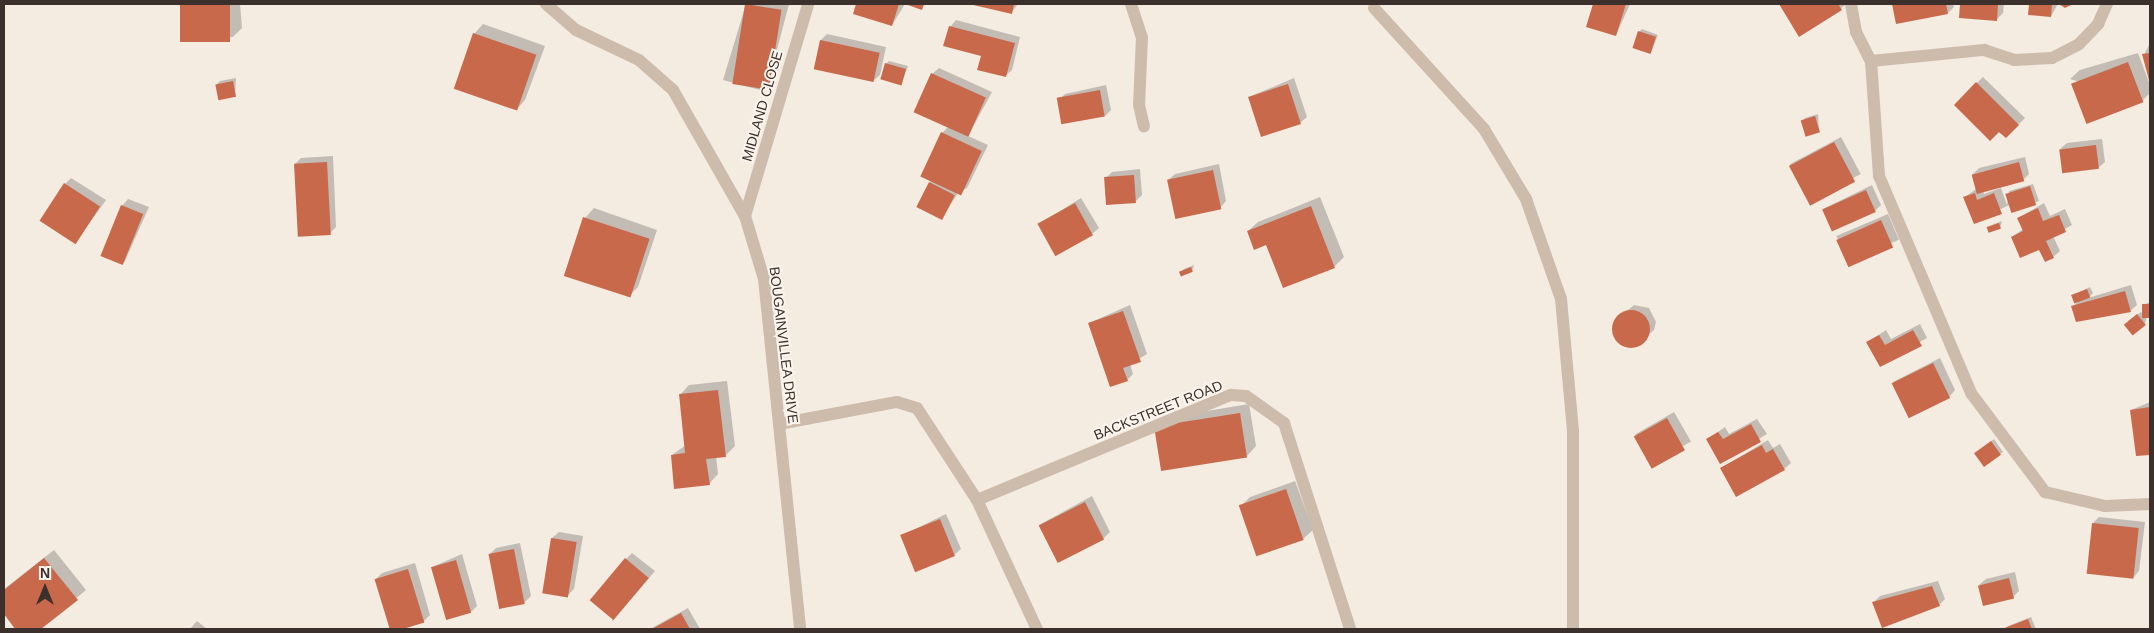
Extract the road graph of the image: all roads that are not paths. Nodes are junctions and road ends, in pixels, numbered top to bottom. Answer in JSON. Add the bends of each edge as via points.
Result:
{"nodes":[{"id":1,"x":546,"y":4,"type":"edge"},
{"id":2,"x":808,"y":4,"type":"edge"},
{"id":3,"x":1131,"y":4,"type":"edge"},
{"id":4,"x":1851,"y":4,"type":"edge"},
{"id":5,"x":2107,"y":4,"type":"edge"},
{"id":6,"x":1374,"y":8,"type":"dead end"},
{"id":7,"x":1871,"y":61,"type":"junction"},
{"id":8,"x":1144,"y":126,"type":"dead end"},
{"id":9,"x":745,"y":216,"type":"junction"},
{"id":10,"x":779,"y":424,"type":"junction"},
{"id":11,"x":977,"y":500,"type":"junction"},
{"id":12,"x":2150,"y":504,"type":"edge"},
{"id":13,"x":800,"y":629,"type":"edge"},
{"id":14,"x":1037,"y":629,"type":"edge"},
{"id":15,"x":1350,"y":629,"type":"edge"},
{"id":16,"x":1573,"y":629,"type":"edge"}],
"edges":[{"from":1,"to":9,"type":"street","name":"BOUGAINVILLEA DRIVE","via":[[576,30],[639,60],[673,90]]},
{"from":2,"to":9,"type":"street","name":"MIDLAND CLOSE"},
{"from":3,"to":8,"type":"street","via":[[1142,37],[1139,104]]},
{"from":4,"to":7,"type":"street","via":[[1856,32]]},
{"from":5,"to":7,"type":"street","via":[[2098,24],[2079,44],[2052,58],[2014,60],[1984,50]]},
{"from":6,"to":16,"type":"street","via":[[1484,129],[1526,199],[1561,299],[1573,431]]},
{"from":7,"to":12,"type":"street","via":[[1879,176],[1970,393],[2044,492],[2105,506]]},
{"from":9,"to":10,"type":"street","name":"BOUGAINVILLEA DRIVE","via":[[764,279]]},
{"from":10,"to":11,"type":"street","via":[[897,402],[917,408]]},
{"from":10,"to":13,"type":"street","name":"BOUGAINVILLEA DRIVE"},
{"from":11,"to":14,"type":"street"},
{"from":11,"to":15,"type":"street","name":"BACKSTREET ROAD","via":[[1231,395],[1246,396],[1284,423]]}]}
